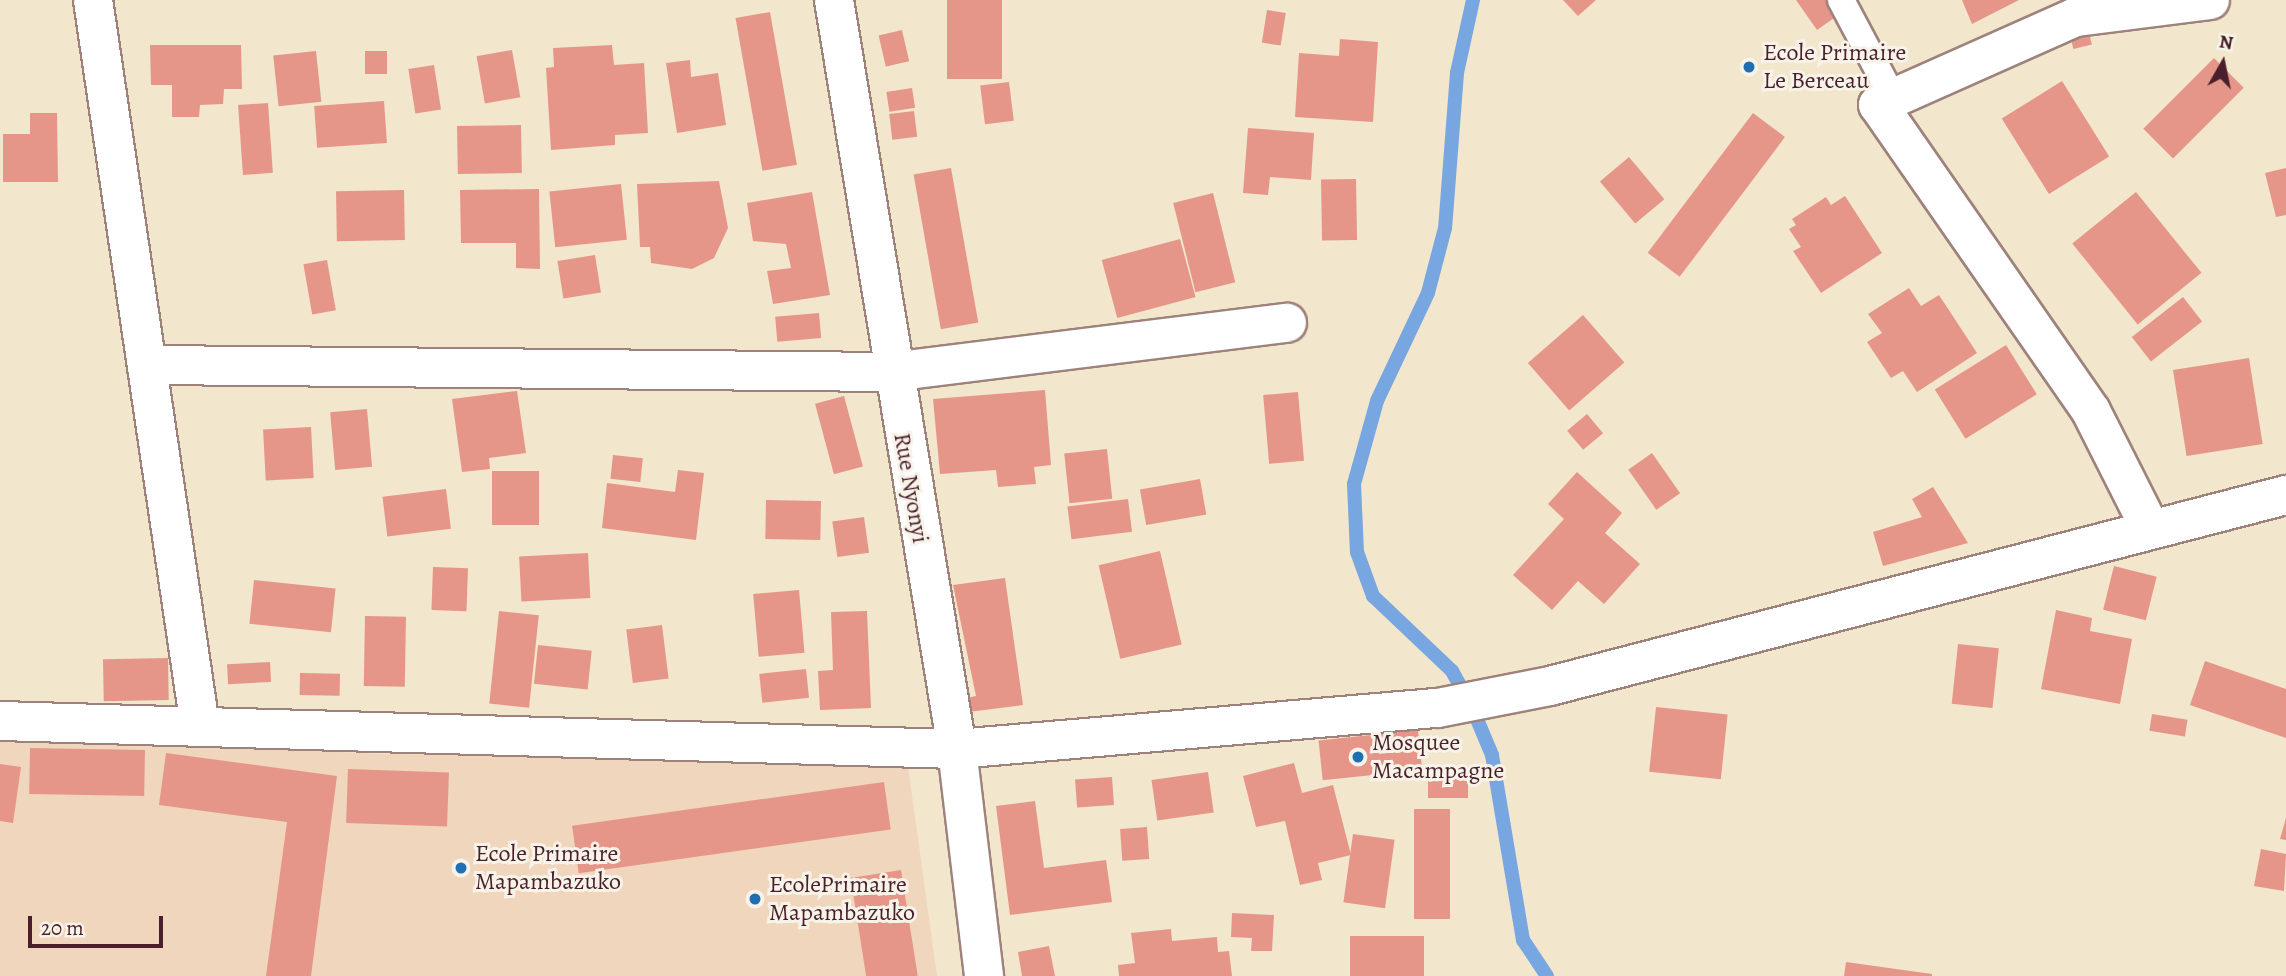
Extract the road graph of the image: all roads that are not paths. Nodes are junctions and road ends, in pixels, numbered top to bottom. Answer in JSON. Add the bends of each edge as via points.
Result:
{"nodes":[{"id":1,"x":93,"y":0,"type":"edge"},
{"id":2,"x":834,"y":0,"type":"edge"},
{"id":3,"x":1841,"y":0,"type":"edge"},
{"id":4,"x":2210,"y":0,"type":"edge"},
{"id":5,"x":1893,"y":98,"type":"junction"},
{"id":6,"x":1287,"y":323,"type":"dead end"},
{"id":7,"x":150,"y":365,"type":"junction"},
{"id":8,"x":891,"y":372,"type":"junction"},
{"id":9,"x":2286,"y":495,"type":"edge"},
{"id":10,"x":2148,"y":526,"type":"junction"},
{"id":11,"x":0,"y":722,"type":"edge"},
{"id":12,"x":200,"y":726,"type":"junction"},
{"id":13,"x":957,"y":749,"type":"junction"},
{"id":14,"x":984,"y":976,"type":"edge"}],
"edges":[{"from":1,"to":7,"type":"street"},
{"from":2,"to":8,"type":"street","name":"Rue Nyonyi"},
{"from":3,"to":5,"type":"lane"},
{"from":4,"to":5,"type":"street","via":[[2076,16]]},
{"from":5,"to":10,"type":"street","via":[[1878,105],[2091,411]]},
{"from":6,"to":8,"type":"street"},
{"from":7,"to":8,"type":"street"},
{"from":7,"to":12,"type":"street"},
{"from":8,"to":13,"type":"street","name":"Rue Nyonyi"},
{"from":9,"to":10,"type":"street"},
{"from":10,"to":13,"type":"street","via":[[1438,708]]},
{"from":11,"to":12,"type":"street"},
{"from":12,"to":13,"type":"street"},
{"from":13,"to":14,"type":"street","name":"Rue Nyonyi"}]}
